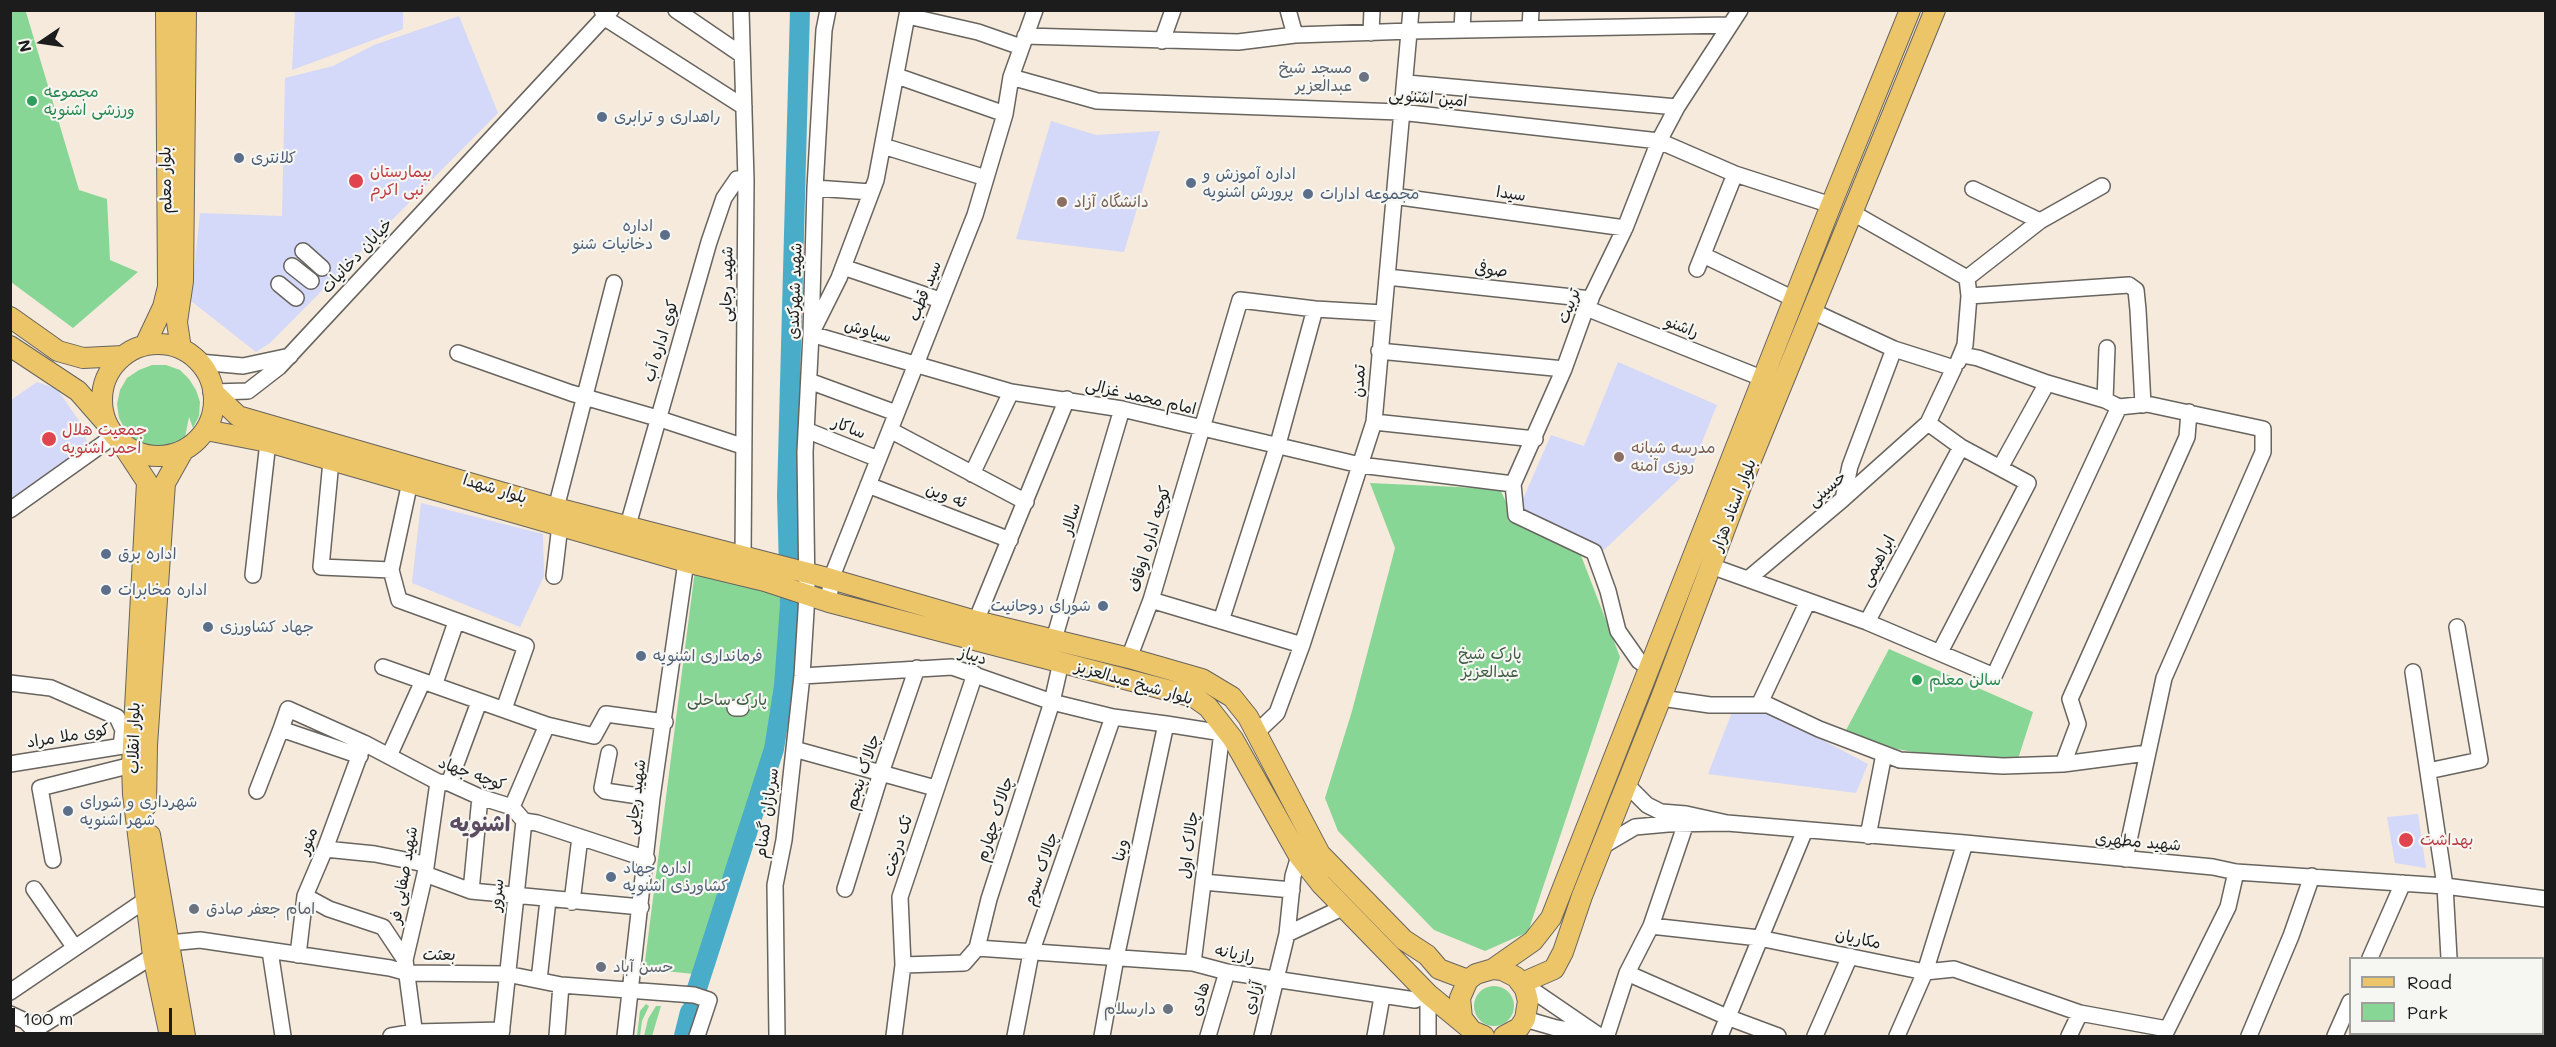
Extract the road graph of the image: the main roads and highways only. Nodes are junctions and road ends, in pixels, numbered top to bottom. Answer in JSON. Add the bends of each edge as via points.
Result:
{"nodes":[{"id":1,"x":166,"y":10,"type":"edge"},
{"id":2,"x":186,"y":10,"type":"edge"},
{"id":3,"x":1910,"y":10,"type":"edge"},
{"id":4,"x":1935,"y":10,"type":"edge"},
{"id":5,"x":1831,"y":205,"type":"junction"},
{"id":6,"x":1853,"y":213,"type":"junction"},
{"id":7,"x":10,"y":317,"type":"edge"},
{"id":8,"x":145,"y":345,"type":"junction"},
{"id":9,"x":10,"y":346,"type":"edge"},
{"id":10,"x":181,"y":349,"type":"junction"},
{"id":11,"x":123,"y":356,"type":"junction"},
{"id":12,"x":213,"y":392,"type":"junction"},
{"id":13,"x":206,"y":430,"type":"junction"},
{"id":14,"x":114,"y":435,"type":"junction"},
{"id":15,"x":183,"y":451,"type":"junction"},
{"id":16,"x":558,"y":517,"type":"junction"},
{"id":17,"x":796,"y":571,"type":"joint"},
{"id":18,"x":801,"y":593,"type":"joint"},
{"id":19,"x":1642,"y":690,"type":"junction"},
{"id":20,"x":1661,"y":698,"type":"junction"},
{"id":21,"x":1257,"y":732,"type":"junction"},
{"id":22,"x":133,"y":750,"type":"junction"},
{"id":23,"x":1239,"y":752,"type":"junction"},
{"id":24,"x":1582,"y":840,"type":"junction"},
{"id":25,"x":1602,"y":847,"type":"junction"},
{"id":26,"x":1493,"y":969,"type":"junction"},
{"id":27,"x":1468,"y":980,"type":"junction"},
{"id":28,"x":1522,"y":983,"type":"junction"},
{"id":29,"x":1521,"y":1028,"type":"edge"},
{"id":30,"x":1477,"y":1034,"type":"edge"},
{"id":31,"x":170,"y":1036,"type":"edge"},
{"id":32,"x":185,"y":1036,"type":"edge"},
{"id":33,"x":1504,"y":1036,"type":"edge"}],
"edges":[{"from":1,"to":8,"type":"main road","name":"بلوار معلم","via":[[168,287]]},
{"from":2,"to":10,"type":"main road","name":"بلوار معلم","via":[[183,281],[177,321]]},
{"from":3,"to":5,"type":"main road","name":"بلوار استاد هژار"},
{"from":4,"to":6,"type":"main road","name":"بلوار استاد هژار"},
{"from":5,"to":6,"type":"main road"},
{"from":5,"to":19,"type":"main road","name":"بلوار استاد هژار"},
{"from":6,"to":20,"type":"main road","name":"بلوار استاد هژار"},
{"from":7,"to":11,"type":"main road","via":[[58,351],[83,358]]},
{"from":8,"to":10,"type":"main road"},
{"from":8,"to":11,"type":"main road"},
{"from":9,"to":14,"type":"main road","via":[[78,392]]},
{"from":10,"to":12,"type":"main road","via":[[199,362]]},
{"from":11,"to":14,"type":"main road","via":[[110,370],[103,387],[102,405]]},
{"from":12,"to":13,"type":"main road","via":[[213,414]]},
{"from":12,"to":16,"type":"main road","name":"بلوار شهدا","via":[[238,416]]},
{"from":13,"to":15,"type":"main road"},
{"from":13,"to":16,"type":"main road","name":"بلوار شهدا","via":[[268,442],[410,482]]},
{"from":14,"to":15,"type":"main road","via":[[136,453],[152,457]]},
{"from":14,"to":22,"type":"main road","name":"بلوار انقلاب","via":[[147,482]]},
{"from":15,"to":22,"type":"main road","name":"بلوار انقلاب","via":[[165,483]]},
{"from":16,"to":17,"type":"main road","name":"بلوار شهدا","via":[[628,525]]},
{"from":16,"to":18,"type":"main road","name":"بلوار شهدا","via":[[686,562]]},
{"from":17,"to":21,"type":"main road","name":"بلوار شیخ عبدالعزیز","via":[[1202,679],[1223,691],[1243,710]]},
{"from":18,"to":23,"type":"main road","name":"بلوار شیخ عبدالعزیز","via":[[1194,698],[1208,707]]},
{"from":19,"to":20,"type":"main road"},
{"from":19,"to":24,"type":"main road","name":"بلوار استاد هژار"},
{"from":20,"to":25,"type":"main road","name":"بلوار استاد هژار"},
{"from":21,"to":23,"type":"main road"},
{"from":21,"to":27,"type":"main road","name":"بلوار شیخ عبدالعزیز","via":[[1320,854],[1404,940],[1428,955],[1439,969]]},
{"from":22,"to":31,"type":"main road","name":"بلوار انقلاب","via":[[133,794],[153,956]]},
{"from":22,"to":32,"type":"main road","name":"بلوار انقلاب"},
{"from":23,"to":30,"type":"main road","name":"بلوار شیخ عبدالعزیز","via":[[1299,856],[1321,884],[1428,994]]},
{"from":24,"to":25,"type":"main road"},
{"from":24,"to":26,"type":"main road","name":"بلوار استاد هژار","via":[[1544,929]]},
{"from":25,"to":28,"type":"main road","name":"بلوار استاد هژار","via":[[1554,969]]},
{"from":26,"to":27,"type":"main road","name":"بلوار استاد هژار"},
{"from":26,"to":28,"type":"main road","via":[[1509,973]]},
{"from":27,"to":30,"type":"main road","via":[[1460,998],[1462,1018]]},
{"from":28,"to":29,"type":"main road","via":[[1528,1002]]},
{"from":29,"to":33,"type":"main road"}]}
